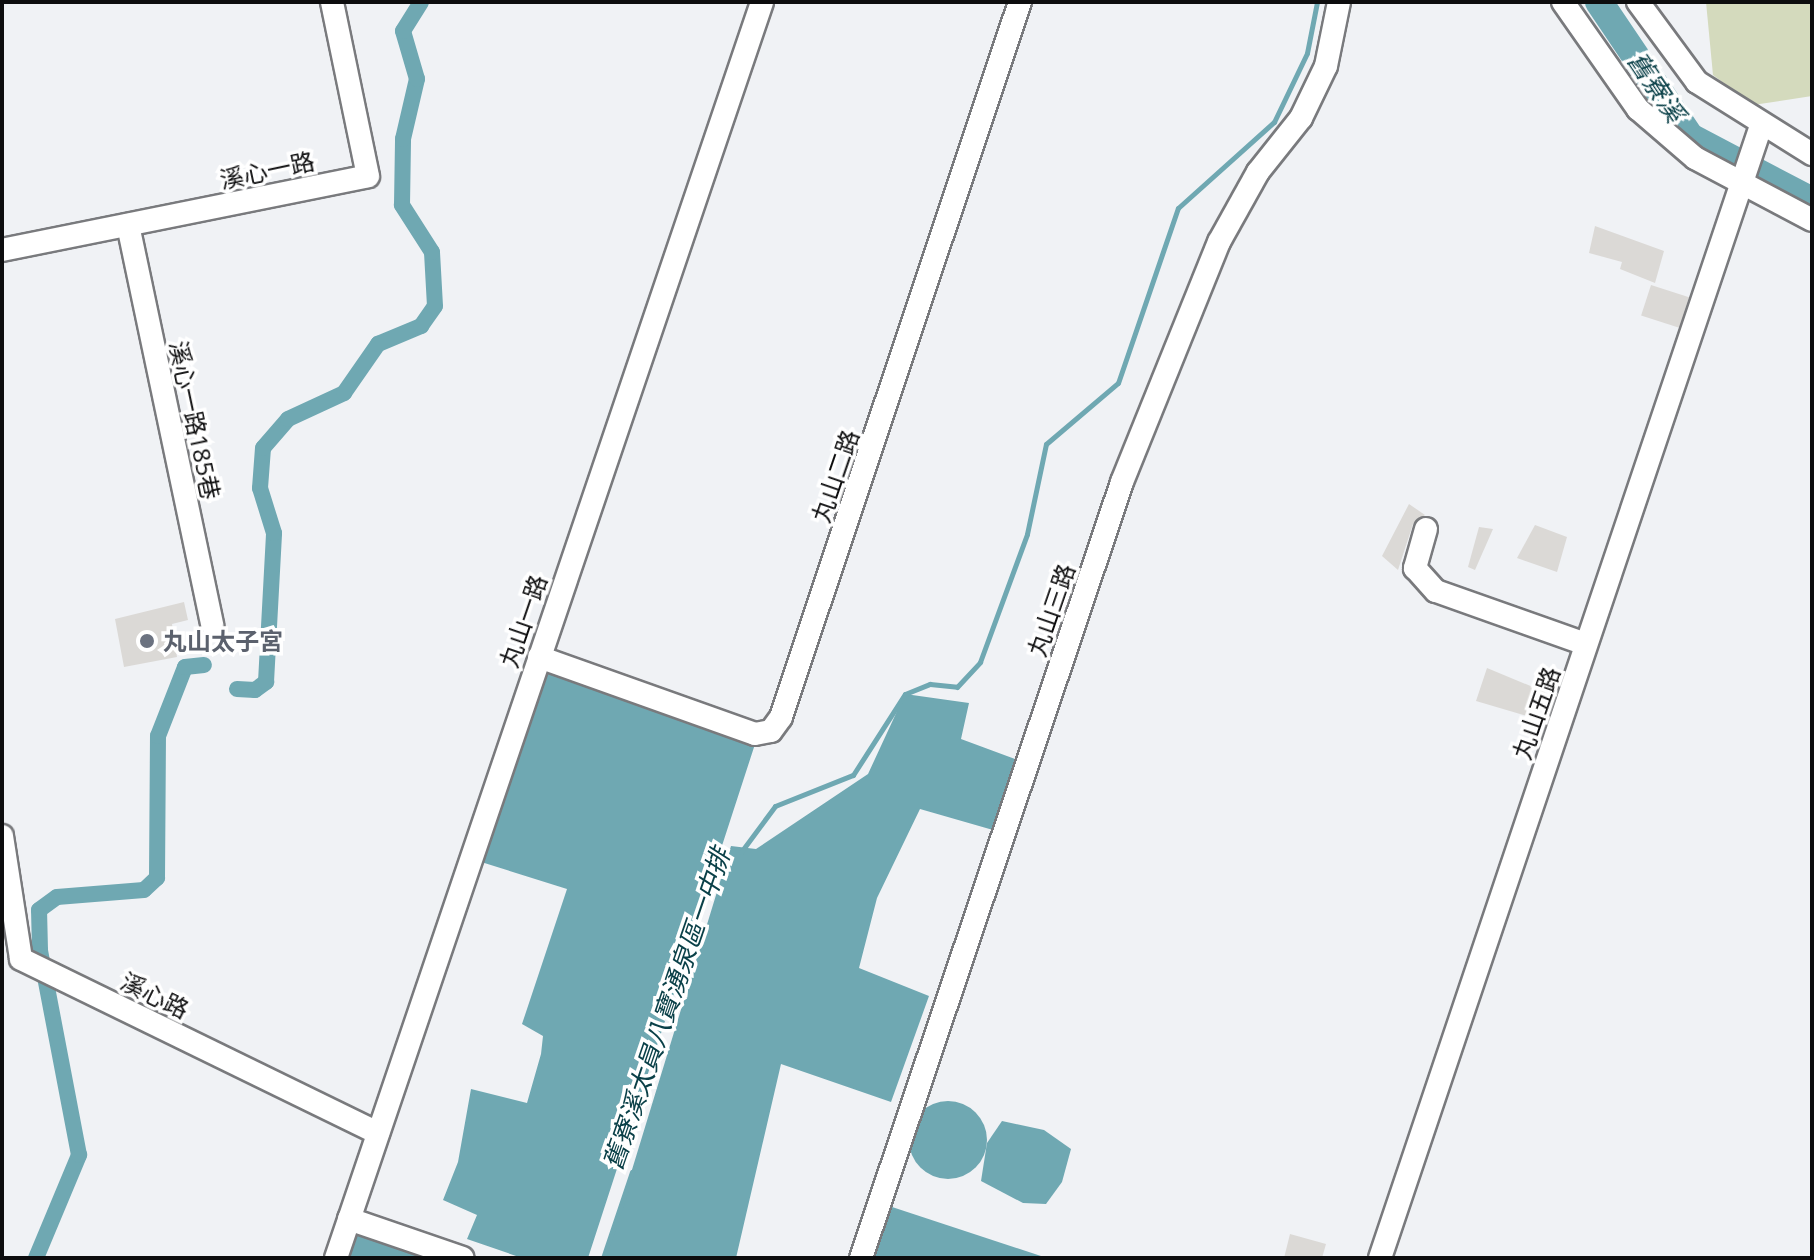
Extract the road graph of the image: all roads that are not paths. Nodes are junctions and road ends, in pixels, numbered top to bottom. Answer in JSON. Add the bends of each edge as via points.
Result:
{"nodes":[{"id":1,"x":332,"y":2,"type":"edge"},
{"id":2,"x":762,"y":2,"type":"edge"},
{"id":3,"x":1020,"y":2,"type":"edge"},
{"id":4,"x":1339,"y":2,"type":"edge"},
{"id":5,"x":1563,"y":2,"type":"edge"},
{"id":6,"x":1638,"y":2,"type":"edge"},
{"id":7,"x":1761,"y":127,"type":"junction"},
{"id":8,"x":1812,"y":154,"type":"edge"},
{"id":9,"x":1741,"y":184,"type":"junction"},
{"id":10,"x":1812,"y":220,"type":"edge"},
{"id":11,"x":128,"y":225,"type":"junction"},
{"id":12,"x":2,"y":250,"type":"edge"},
{"id":13,"x":1426,"y":529,"type":"dead end"},
{"id":14,"x":212,"y":625,"type":"dead end"},
{"id":15,"x":1586,"y":644,"type":"junction"},
{"id":16,"x":539,"y":657,"type":"junction"},
{"id":17,"x":2,"y":836,"type":"edge"},
{"id":18,"x":8,"y":912,"type":"edge"},
{"id":19,"x":378,"y":1133,"type":"junction"},
{"id":20,"x":349,"y":1219,"type":"junction"},
{"id":21,"x":336,"y":1258,"type":"edge"},
{"id":22,"x":463,"y":1258,"type":"edge"},
{"id":23,"x":861,"y":1258,"type":"edge"},
{"id":24,"x":1380,"y":1258,"type":"edge"}],
"edges":[{"from":1,"to":11,"type":"street","name":"溪心一路","via":[[368,176]]},
{"from":2,"to":16,"type":"street","name":"丸山一路"},
{"from":3,"to":16,"type":"street","name":"丸山二路","via":[[781,717],[771,731],[755,734]]},
{"from":4,"to":23,"type":"street","name":"丸山三路","via":[[1326,66],[1301,118],[1258,172],[1219,242],[1122,482]]},
{"from":5,"to":9,"type":"street","via":[[1638,109],[1695,158]]},
{"from":6,"to":7,"type":"street","via":[[1697,82]]},
{"from":7,"to":8,"type":"street"},
{"from":7,"to":9,"type":"street","name":"丸山五路"},
{"from":9,"to":10,"type":"street"},
{"from":9,"to":15,"type":"street","name":"丸山五路"},
{"from":11,"to":12,"type":"street","name":"溪心一路"},
{"from":11,"to":14,"type":"street","name":"溪心一路185巷"},
{"from":13,"to":15,"type":"street","via":[[1415,568],[1436,591]]},
{"from":15,"to":24,"type":"street","name":"丸山五路"},
{"from":16,"to":19,"type":"street","name":"丸山一路"},
{"from":17,"to":18,"type":"street","name":"溪心路"},
{"from":18,"to":19,"type":"street","name":"溪心路","via":[[30,963]]},
{"from":19,"to":20,"type":"street","name":"丸山一路"},
{"from":20,"to":21,"type":"street","name":"丸山一路"},
{"from":20,"to":22,"type":"street"}]}
